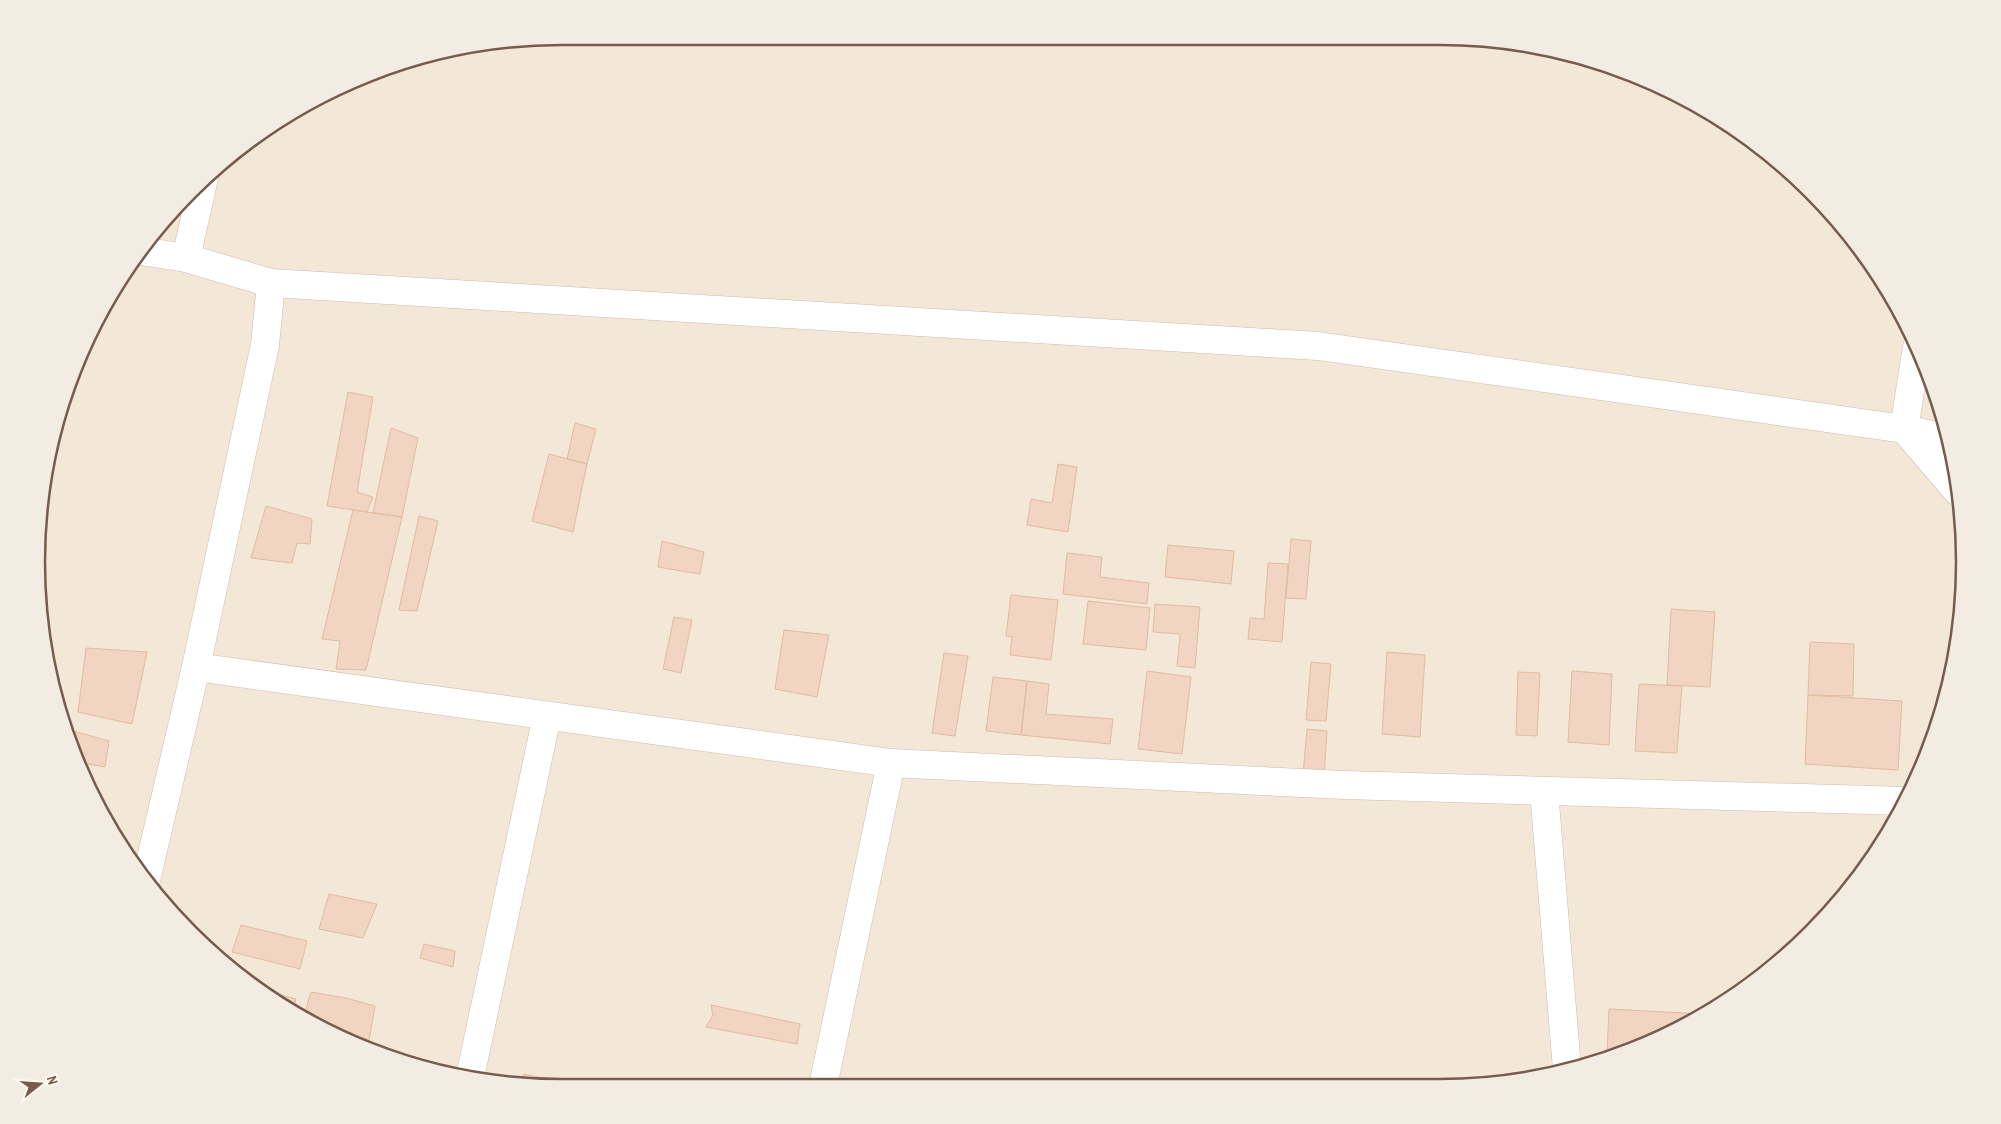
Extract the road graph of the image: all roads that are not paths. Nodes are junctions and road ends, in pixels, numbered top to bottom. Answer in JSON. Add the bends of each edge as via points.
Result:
{"nodes":[{"id":1,"x":201,"y":191,"type":"edge"},
{"id":2,"x":149,"y":251,"type":"edge"},
{"id":3,"x":186,"y":258,"type":"junction"},
{"id":4,"x":271,"y":284,"type":"junction"},
{"id":5,"x":1915,"y":360,"type":"edge"},
{"id":6,"x":1904,"y":429,"type":"junction"},
{"id":7,"x":1940,"y":437,"type":"edge"},
{"id":8,"x":1950,"y":482,"type":"edge"},
{"id":9,"x":196,"y":667,"type":"junction"},
{"id":10,"x":547,"y":716,"type":"junction"},
{"id":11,"x":891,"y":764,"type":"junction"},
{"id":12,"x":1544,"y":791,"type":"junction"},
{"id":13,"x":1898,"y":801,"type":"edge"},
{"id":14,"x":148,"y":871,"type":"edge"},
{"id":15,"x":1566,"y":1063,"type":"edge"},
{"id":16,"x":471,"y":1071,"type":"edge"},
{"id":17,"x":824,"y":1079,"type":"edge"}],
"edges":[{"from":1,"to":3,"type":"street"},
{"from":2,"to":3,"type":"street"},
{"from":3,"to":4,"type":"street"},
{"from":4,"to":6,"type":"street","via":[[1318,346]]},
{"from":4,"to":9,"type":"street","via":[[265,345]]},
{"from":5,"to":6,"type":"street"},
{"from":6,"to":7,"type":"street"},
{"from":6,"to":8,"type":"street"},
{"from":9,"to":10,"type":"street"},
{"from":9,"to":14,"type":"street"},
{"from":10,"to":11,"type":"street"},
{"from":10,"to":16,"type":"street"},
{"from":11,"to":12,"type":"street"},
{"from":11,"to":17,"type":"street"},
{"from":12,"to":13,"type":"street"},
{"from":12,"to":15,"type":"street"}]}
